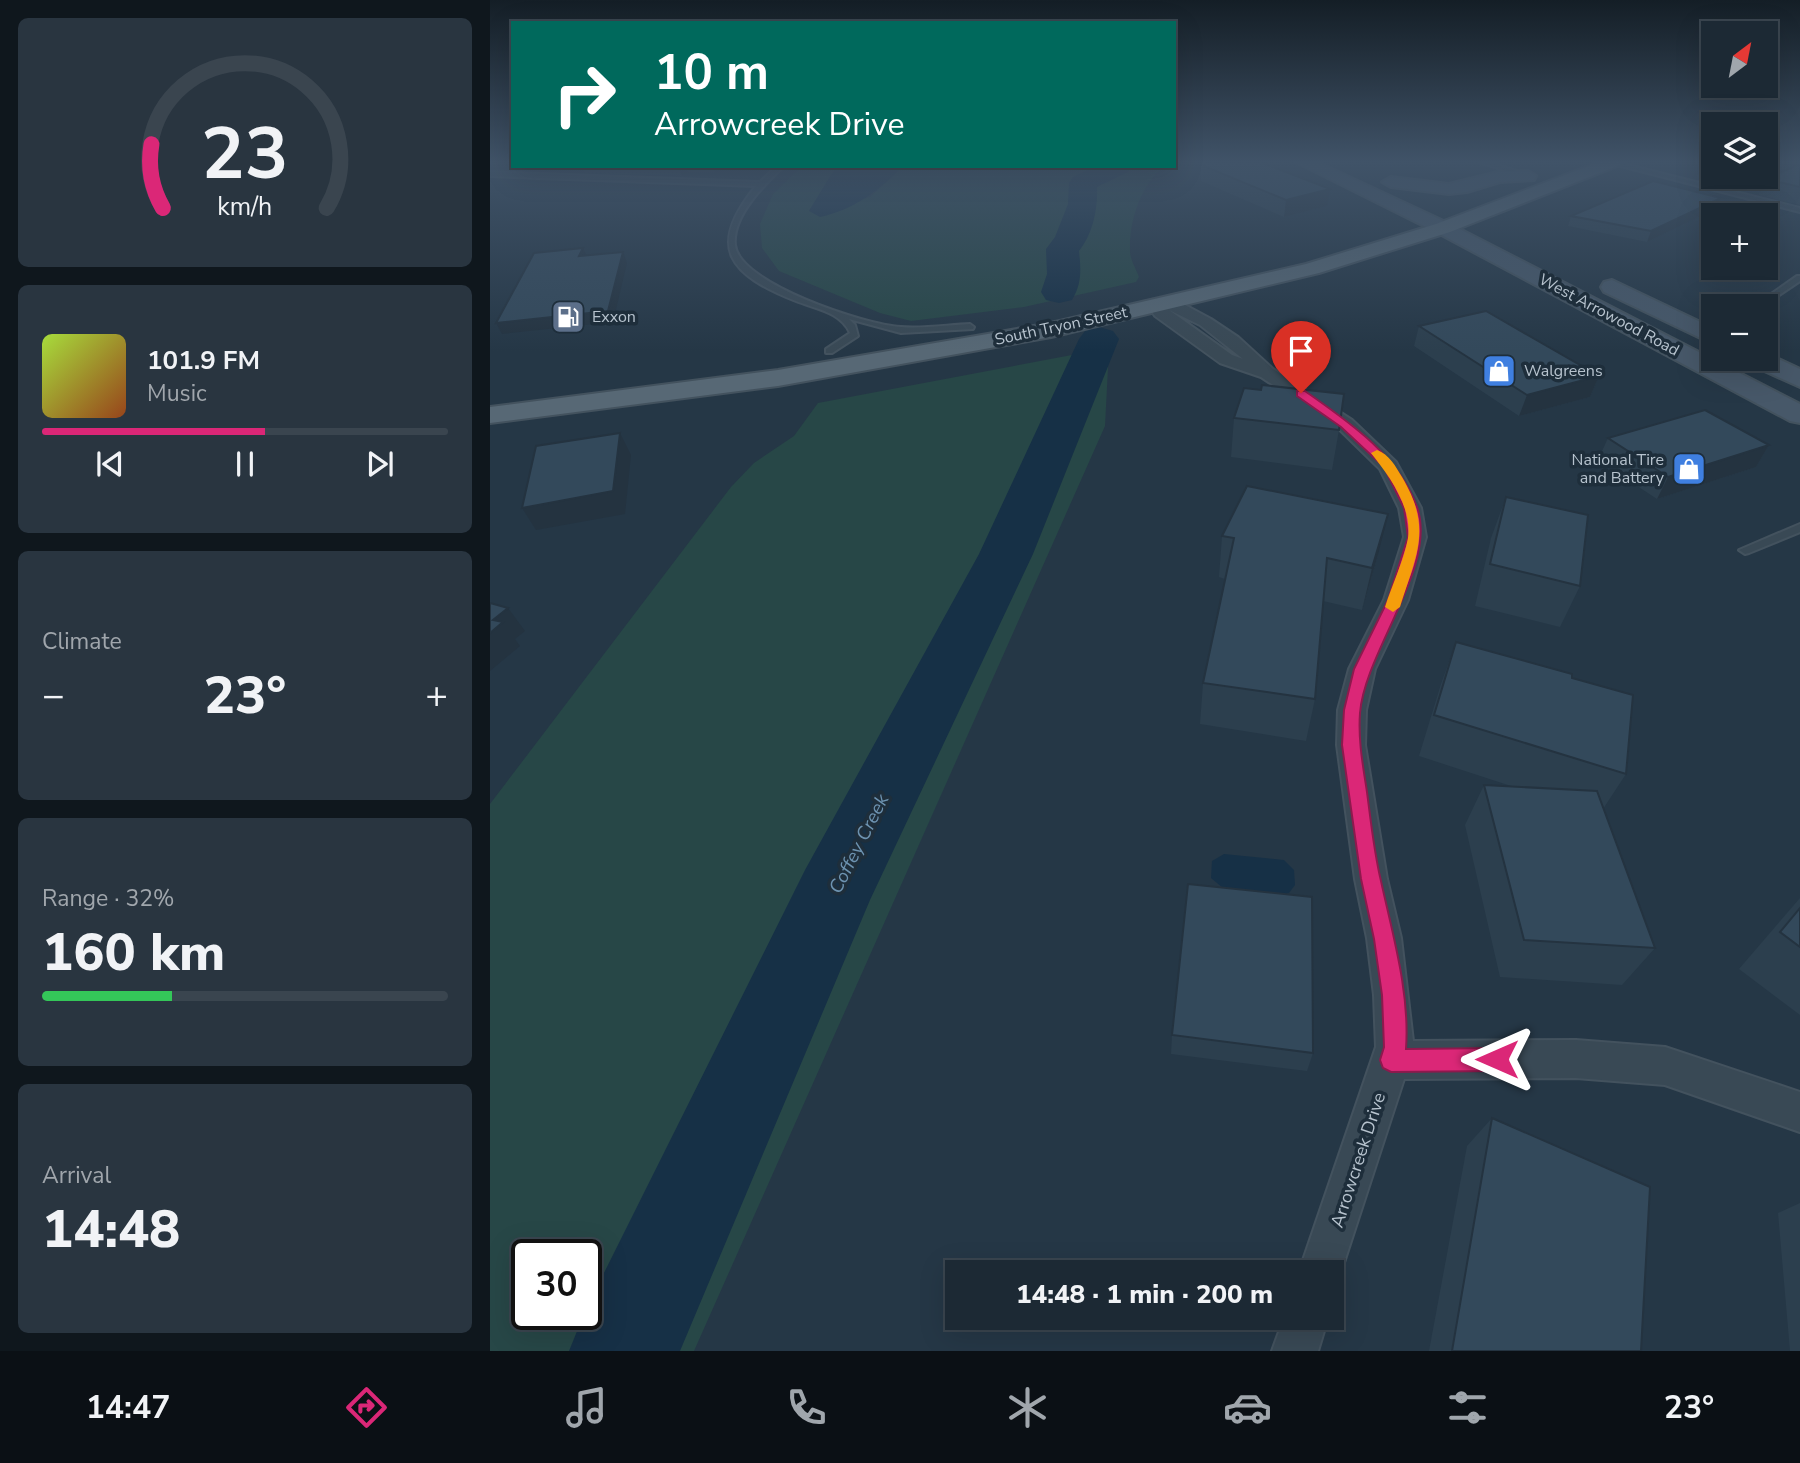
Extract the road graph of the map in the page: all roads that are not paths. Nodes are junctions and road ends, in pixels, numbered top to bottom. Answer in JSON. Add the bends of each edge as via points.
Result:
{"nodes":[{"id":1,"x":735,"y":225,"type":"edge"},
{"id":2,"x":1383,"y":225,"type":"edge"},
{"id":3,"x":1422,"y":225,"type":"edge"},
{"id":4,"x":1458,"y":225,"type":"edge"},
{"id":5,"x":1486,"y":225,"type":"edge"},
{"id":6,"x":1492,"y":228,"type":"dead end"},
{"id":7,"x":1594,"y":278,"type":"dead end"},
{"id":8,"x":1800,"y":278,"type":"edge"},
{"id":9,"x":1776,"y":294,"type":"edge"},
{"id":10,"x":1163,"y":303,"type":"junction"},
{"id":11,"x":835,"y":312,"type":"junction"},
{"id":12,"x":970,"y":327,"type":"junction"},
{"id":13,"x":1701,"y":327,"type":"edge"},
{"id":14,"x":829,"y":351,"type":"junction"},
{"id":15,"x":1778,"y":369,"type":"edge"},
{"id":16,"x":1800,"y":379,"type":"edge"},
{"id":17,"x":490,"y":392,"type":"edge"},
{"id":18,"x":490,"y":415,"type":"edge"},
{"id":19,"x":1800,"y":415,"type":"edge"},
{"id":20,"x":1800,"y":528,"type":"edge"},
{"id":21,"x":1745,"y":551,"type":"dead end"},
{"id":22,"x":1391,"y":1060,"type":"junction"},
{"id":23,"x":1800,"y":1112,"type":"edge"},
{"id":24,"x":1325,"y":1260,"type":"edge"},
{"id":25,"x":1302,"y":1330,"type":"edge"},
{"id":26,"x":1295,"y":1351,"type":"edge"}],
"edges":[{"from":1,"to":11,"type":"lane","via":[[732,251],[741,267],[762,284]]},
{"from":2,"to":12,"type":"main road","name":"South Tryon Street","via":[[1188,281]]},
{"from":3,"to":10,"type":"main road","name":"South Tryon Street","via":[[1291,274]]},
{"from":4,"to":19,"type":"main road","name":"West Arrowood Road"},
{"from":5,"to":6,"type":"main road"},
{"from":7,"to":13,"type":"main road","name":"West Arrowood Road"},
{"from":8,"to":9,"type":"lane"},
{"from":10,"to":18,"type":"main road","name":"South Tryon Street","via":[[1051,330],[803,373]]},
{"from":10,"to":22,"type":"street","name":"Arrowcreek Drive","via":[[1161,313],[1226,359],[1267,373],[1318,404],[1365,441],[1389,466],[1410,508],[1415,537],[1396,600],[1362,669],[1352,710],[1351,745],[1392,995],[1395,1047]]},
{"from":11,"to":12,"type":"lane","via":[[901,330]]},
{"from":11,"to":14,"type":"lane","via":[[855,334]]},
{"from":12,"to":14,"type":"main road","name":"South Tryon Street"},
{"from":14,"to":17,"type":"main road","name":"South Tryon Street"},
{"from":15,"to":16,"type":"main road"},
{"from":20,"to":21,"type":"lane"},
{"from":22,"to":23,"type":"street","via":[[1576,1059],[1665,1066]]},
{"from":22,"to":24,"type":"street","name":"Arrowcreek Drive"},
{"from":25,"to":26,"type":"street"}]}
